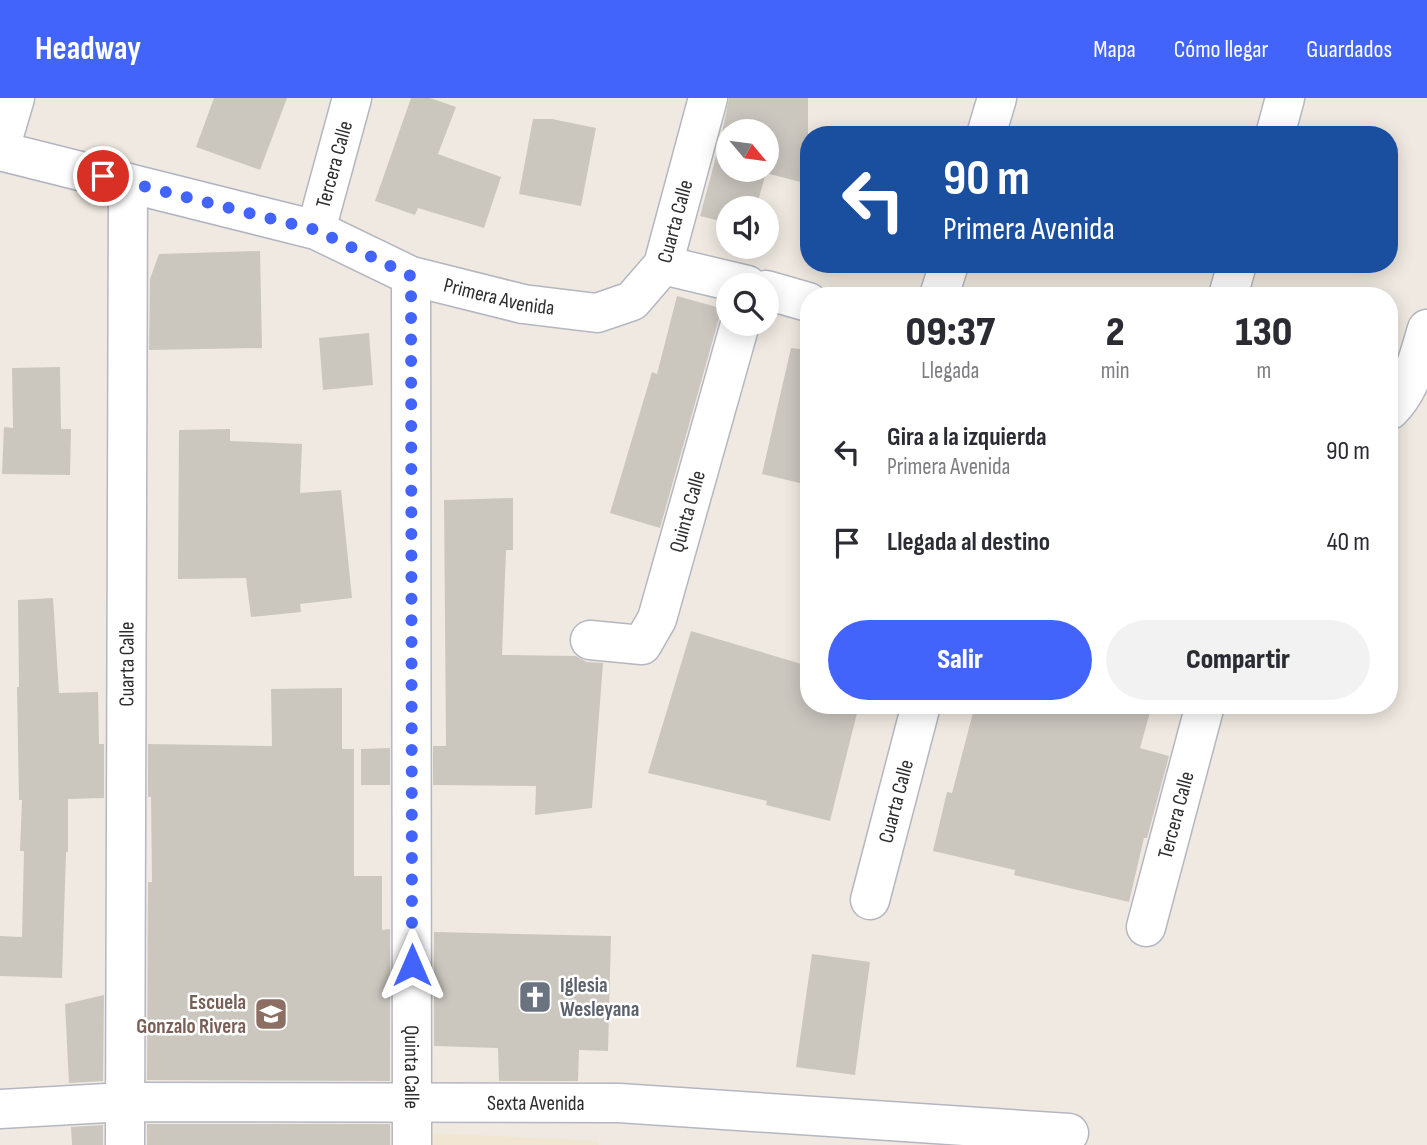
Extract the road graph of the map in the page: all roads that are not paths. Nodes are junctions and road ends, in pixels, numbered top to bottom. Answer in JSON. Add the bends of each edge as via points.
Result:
{"nodes":[{"id":1,"x":15,"y":98,"type":"edge"},
{"id":2,"x":352,"y":98,"type":"edge"},
{"id":3,"x":708,"y":98,"type":"edge"},
{"id":4,"x":997,"y":98,"type":"edge"},
{"id":5,"x":1285,"y":98,"type":"edge"},
{"id":6,"x":989,"y":126,"type":"edge"},
{"id":7,"x":1277,"y":126,"type":"edge"},
{"id":8,"x":0,"y":150,"type":"edge"},
{"id":9,"x":128,"y":183,"type":"junction"},
{"id":10,"x":316,"y":230,"type":"junction"},
{"id":11,"x":663,"y":265,"type":"junction"},
{"id":12,"x":411,"y":276,"type":"junction"},
{"id":13,"x":716,"y":278,"type":"edge"},
{"id":14,"x":779,"y":294,"type":"edge"},
{"id":15,"x":800,"y":300,"type":"edge"},
{"id":16,"x":597,"y":313,"type":"joint"},
{"id":17,"x":1427,"y":329,"type":"edge"},
{"id":18,"x":737,"y":336,"type":"edge"},
{"id":19,"x":1398,"y":401,"type":"edge"},
{"id":20,"x":590,"y":640,"type":"dead end"},
{"id":21,"x":920,"y":714,"type":"edge"},
{"id":22,"x":1203,"y":714,"type":"edge"},
{"id":23,"x":870,"y":900,"type":"dead end"},
{"id":24,"x":1146,"y":927,"type":"dead end"},
{"id":25,"x":125,"y":1102,"type":"junction"},
{"id":26,"x":412,"y":1102,"type":"junction"},
{"id":27,"x":0,"y":1109,"type":"edge"},
{"id":28,"x":1069,"y":1133,"type":"dead end"},
{"id":29,"x":125,"y":1145,"type":"edge"},
{"id":30,"x":412,"y":1145,"type":"edge"}],
"edges":[{"from":1,"to":8,"type":"street"},
{"from":2,"to":10,"type":"street","name":"Tercera Calle"},
{"from":3,"to":11,"type":"street","name":"Cuarta Calle"},
{"from":4,"to":6,"type":"street"},
{"from":5,"to":7,"type":"street"},
{"from":8,"to":9,"type":"street","name":"Primera Avenida"},
{"from":9,"to":10,"type":"street","name":"Primera Avenida"},
{"from":9,"to":25,"type":"street","name":"Cuarta Calle"},
{"from":10,"to":12,"type":"street","name":"Primera Avenida"},
{"from":11,"to":13,"type":"street"},
{"from":11,"to":16,"type":"street","name":"Cuarta Calle","via":[[632,301]]},
{"from":12,"to":16,"type":"street","name":"Primera Avenida","via":[[523,304]]},
{"from":12,"to":26,"type":"street","name":"Quinta Calle"},
{"from":14,"to":15,"type":"street"},
{"from":17,"to":19,"type":"street","via":[[1413,376]]},
{"from":18,"to":20,"type":"street","name":"Quinta Calle","via":[[656,619],[642,645]]},
{"from":21,"to":23,"type":"street","name":"Cuarta Calle"},
{"from":22,"to":24,"type":"street","name":"Tercera Calle"},
{"from":25,"to":26,"type":"street","name":"Sexta Avenida"},
{"from":25,"to":27,"type":"street","name":"Sexta Avenida"},
{"from":25,"to":29,"type":"street","name":"Cuarta Calle"},
{"from":26,"to":28,"type":"street","name":"Sexta Avenida","via":[[620,1103]]},
{"from":26,"to":30,"type":"street","name":"Quinta Calle"}]}
